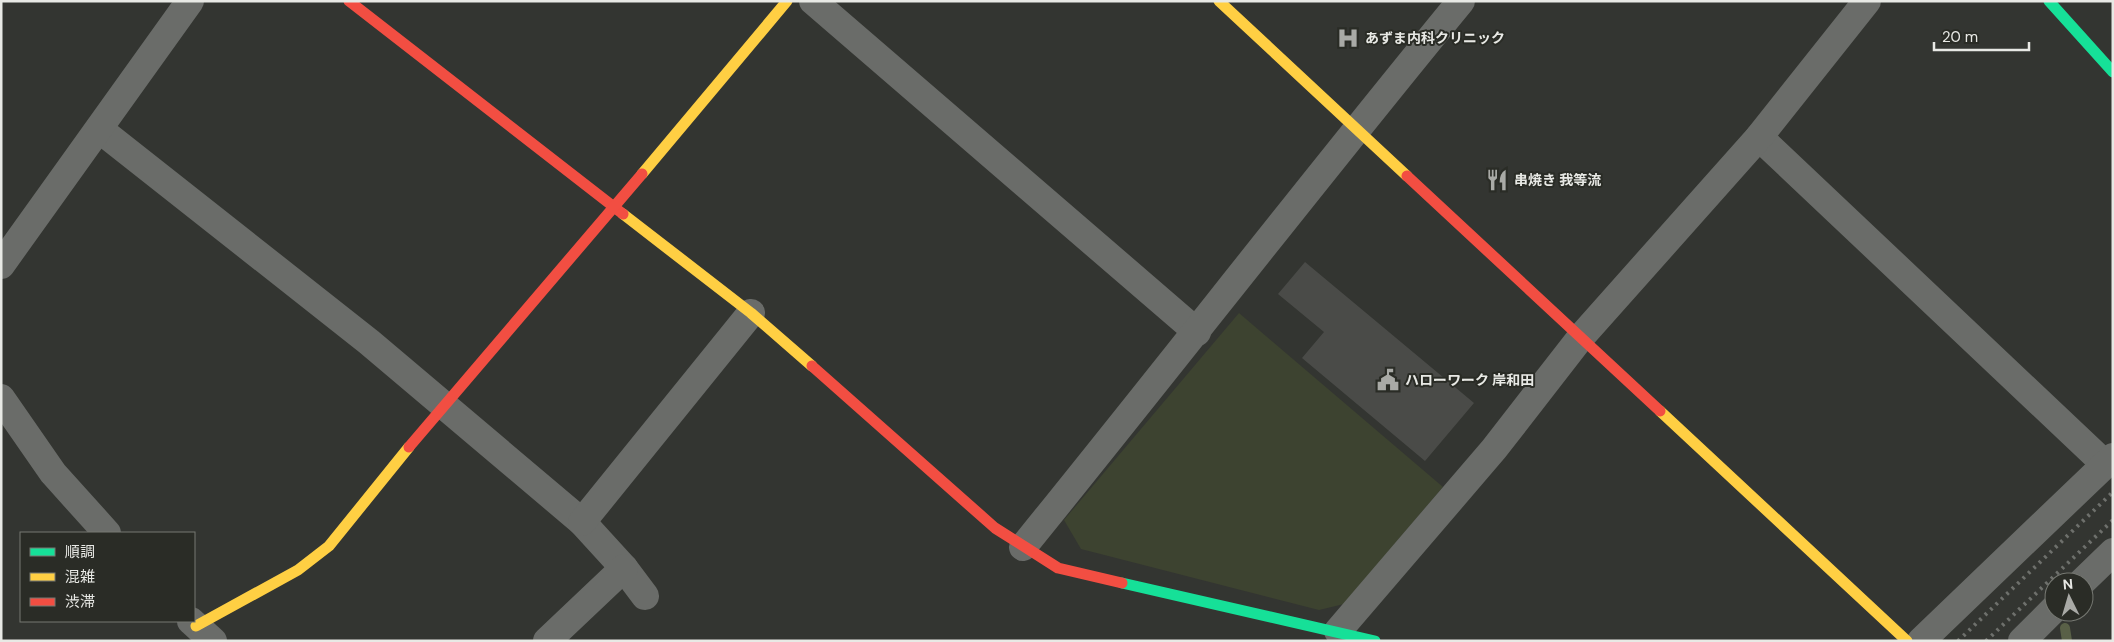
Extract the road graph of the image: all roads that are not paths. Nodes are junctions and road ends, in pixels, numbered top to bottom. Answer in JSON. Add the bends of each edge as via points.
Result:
{"nodes":[{"id":1,"x":190,"y":1,"type":"edge"},
{"id":2,"x":349,"y":1,"type":"edge"},
{"id":3,"x":787,"y":1,"type":"edge"},
{"id":4,"x":814,"y":1,"type":"edge"},
{"id":5,"x":1220,"y":1,"type":"edge"},
{"id":6,"x":1461,"y":1,"type":"edge"},
{"id":7,"x":1867,"y":1,"type":"edge"},
{"id":8,"x":2049,"y":1,"type":"edge"},
{"id":9,"x":2113,"y":72,"type":"edge"},
{"id":10,"x":99,"y":129,"type":"junction"},
{"id":11,"x":1356,"y":129,"type":"junction"},
{"id":12,"x":1759,"y":137,"type":"junction"},
{"id":13,"x":614,"y":208,"type":"junction"},
{"id":14,"x":1,"y":265,"type":"edge"},
{"id":15,"x":751,"y":313,"type":"junction"},
{"id":16,"x":1197,"y":332,"type":"junction"},
{"id":17,"x":1582,"y":337,"type":"junction"},
{"id":18,"x":1,"y":398,"type":"edge"},
{"id":19,"x":444,"y":404,"type":"junction"},
{"id":20,"x":2109,"y":460,"type":"edge"},
{"id":21,"x":582,"y":522,"type":"junction"},
{"id":22,"x":106,"y":532,"type":"edge"},
{"id":23,"x":1023,"y":547,"type":"junction"},
{"id":24,"x":2113,"y":552,"type":"edge"},
{"id":25,"x":624,"y":568,"type":"junction"},
{"id":26,"x":2092,"y":572,"type":"edge"},
{"id":27,"x":645,"y":596,"type":"dead end"},
{"id":28,"x":2044,"y":619,"type":"edge"},
{"id":29,"x":200,"y":629,"type":"edge"},
{"id":30,"x":1338,"y":631,"type":"junction"},
{"id":31,"x":547,"y":641,"type":"edge"},
{"id":32,"x":1375,"y":641,"type":"edge"},
{"id":33,"x":1907,"y":641,"type":"edge"},
{"id":34,"x":1922,"y":641,"type":"edge"},
{"id":35,"x":2022,"y":641,"type":"edge"}],
"edges":[{"from":1,"to":10,"type":"street"},
{"from":2,"to":13,"type":"street"},
{"from":3,"to":13,"type":"street"},
{"from":4,"to":16,"type":"street"},
{"from":5,"to":11,"type":"street"},
{"from":6,"to":11,"type":"street"},
{"from":7,"to":12,"type":"street"},
{"from":8,"to":9,"type":"street"},
{"from":10,"to":14,"type":"street"},
{"from":10,"to":19,"type":"street"},
{"from":11,"to":16,"type":"street"},
{"from":11,"to":17,"type":"street"},
{"from":12,"to":17,"type":"street"},
{"from":12,"to":20,"type":"street"},
{"from":13,"to":15,"type":"street"},
{"from":13,"to":19,"type":"street"},
{"from":15,"to":21,"type":"street"},
{"from":15,"to":23,"type":"street","via":[[995,528]]},
{"from":16,"to":23,"type":"street"},
{"from":17,"to":30,"type":"street","via":[[1494,449]]},
{"from":17,"to":33,"type":"street"},
{"from":18,"to":22,"type":"street","via":[[53,473]]},
{"from":19,"to":21,"type":"street"},
{"from":19,"to":29,"type":"street","via":[[329,546],[298,570]]},
{"from":20,"to":34,"type":"street"},
{"from":21,"to":25,"type":"street"},
{"from":23,"to":30,"type":"street","via":[[1058,568]]},
{"from":24,"to":26,"type":"street"},
{"from":25,"to":27,"type":"street"},
{"from":25,"to":31,"type":"street"},
{"from":28,"to":35,"type":"street"},
{"from":30,"to":32,"type":"street"}]}
